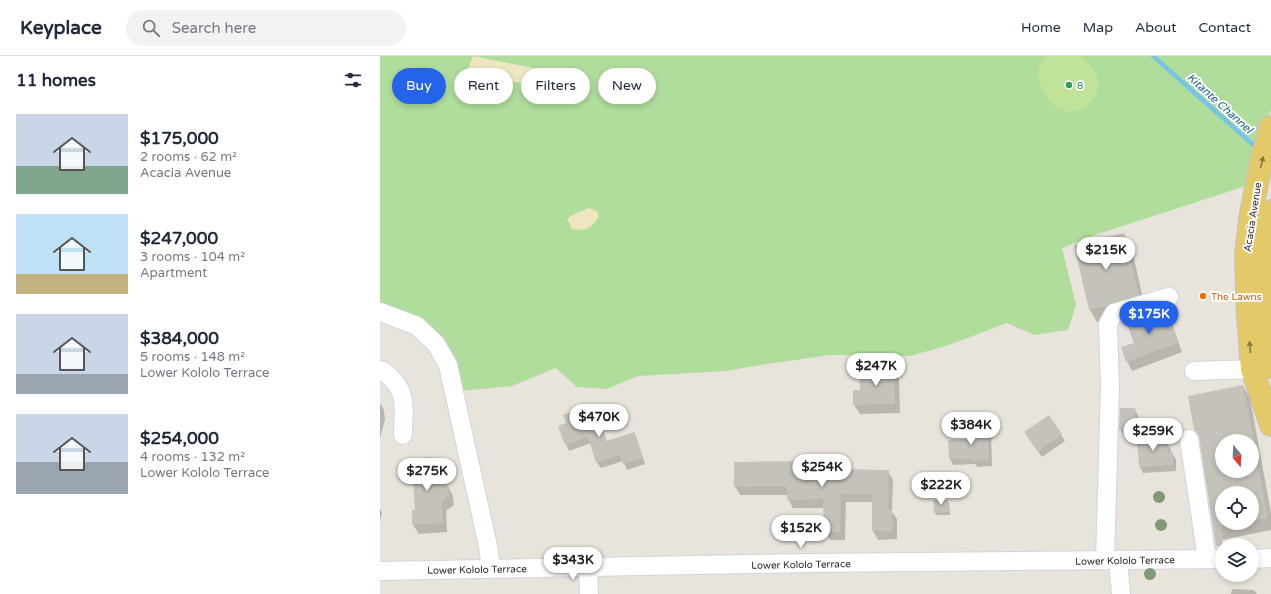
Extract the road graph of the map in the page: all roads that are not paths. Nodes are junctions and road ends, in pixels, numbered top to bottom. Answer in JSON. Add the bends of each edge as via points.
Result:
{"nodes":[{"id":1,"x":1271,"y":127,"type":"edge"},
{"id":2,"x":1271,"y":211,"type":"edge"},
{"id":3,"x":1168,"y":297,"type":"dead end"},
{"id":4,"x":380,"y":312,"type":"edge"},
{"id":5,"x":1264,"y":366,"type":"edge"},
{"id":6,"x":380,"y":370,"type":"edge"},
{"id":7,"x":1194,"y":371,"type":"dead end"},
{"id":8,"x":1271,"y":425,"type":"edge"},
{"id":9,"x":403,"y":435,"type":"dead end"},
{"id":10,"x":1189,"y":439,"type":"dead end"},
{"id":11,"x":1271,"y":558,"type":"edge"},
{"id":12,"x":1215,"y":559,"type":"edge"},
{"id":13,"x":1259,"y":559,"type":"edge"},
{"id":14,"x":1112,"y":560,"type":"junction"},
{"id":15,"x":588,"y":567,"type":"junction"},
{"id":16,"x":491,"y":569,"type":"junction"},
{"id":17,"x":380,"y":571,"type":"edge"},
{"id":18,"x":589,"y":594,"type":"edge"},
{"id":19,"x":1121,"y":594,"type":"edge"}],
"edges":[{"from":5,"to":1,"type":"main road","name":"Acacia Avenue","one_way":true,"via":[[1248,316],[1246,254],[1251,213]]},
{"from":2,"to":5,"type":"main road","name":"Acacia Avenue"},
{"from":3,"to":14,"type":"street","via":[[1114,313],[1108,324]]},
{"from":4,"to":16,"type":"street","via":[[417,326],[436,344],[448,365]]},
{"from":5,"to":7,"type":"street"},
{"from":5,"to":8,"type":"main road","name":"Acacia Avenue"},
{"from":6,"to":9,"type":"street","via":[[396,382],[404,399]]},
{"from":10,"to":12,"type":"street"},
{"from":11,"to":13,"type":"street"},
{"from":12,"to":14,"type":"street","name":"Lower Kololo Terrace"},
{"from":14,"to":15,"type":"street","name":"Lower Kololo Terrace"},
{"from":14,"to":19,"type":"street"},
{"from":15,"to":16,"type":"street","name":"Lower Kololo Terrace"},
{"from":15,"to":18,"type":"street"},
{"from":16,"to":17,"type":"street","name":"Lower Kololo Terrace"}]}
